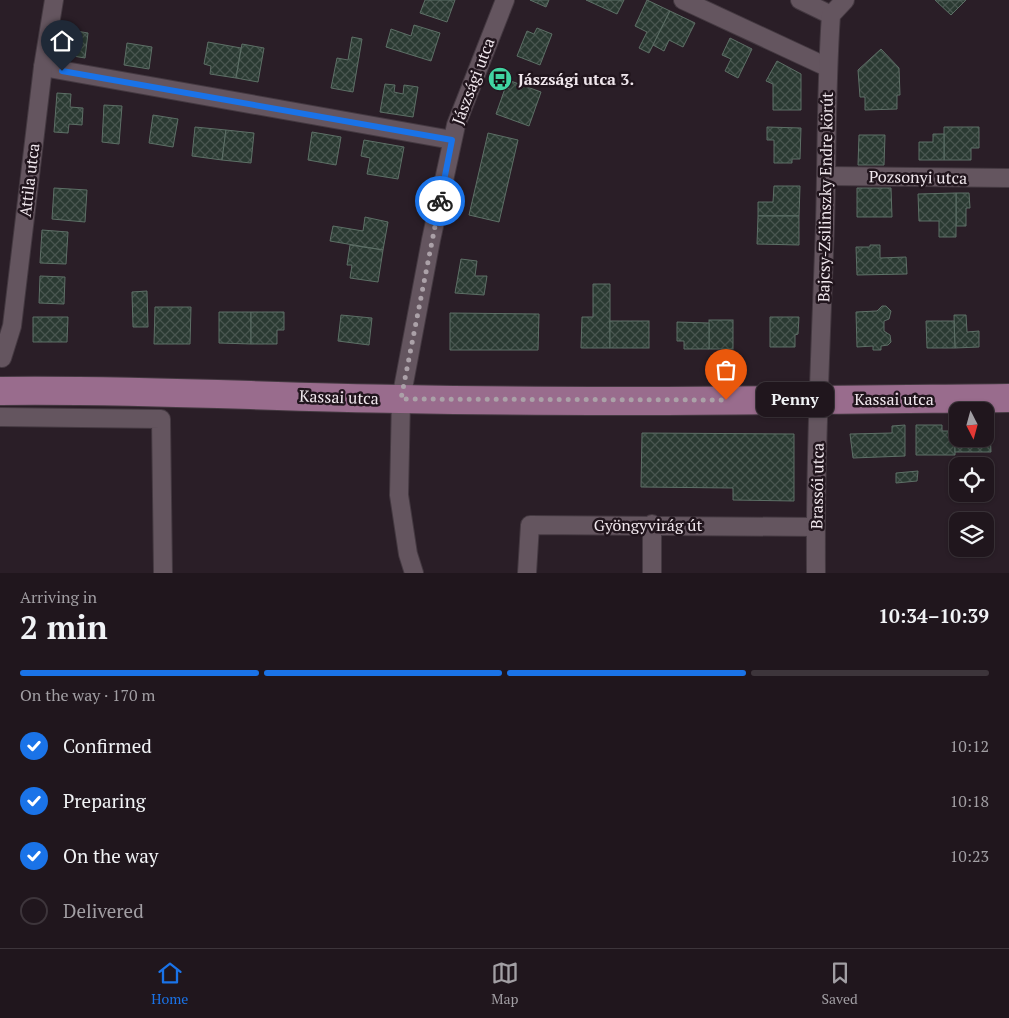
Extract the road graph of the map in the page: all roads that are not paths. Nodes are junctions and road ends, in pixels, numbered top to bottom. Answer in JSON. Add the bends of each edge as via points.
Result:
{"nodes":[{"id":1,"x":54,"y":0,"type":"edge"},
{"id":2,"x":505,"y":0,"type":"edge"},
{"id":3,"x":683,"y":0,"type":"edge"},
{"id":4,"x":800,"y":0,"type":"edge"},
{"id":5,"x":845,"y":0,"type":"edge"},
{"id":6,"x":831,"y":15,"type":"junction"},
{"id":7,"x":827,"y":67,"type":"junction"},
{"id":8,"x":43,"y":68,"type":"junction"},
{"id":9,"x":452,"y":140,"type":"junction"},
{"id":10,"x":826,"y":176,"type":"junction"},
{"id":11,"x":1009,"y":178,"type":"edge"},
{"id":12,"x":2,"y":358,"type":"dead end"},
{"id":13,"x":0,"y":391,"type":"edge"},
{"id":14,"x":1009,"y":398,"type":"edge"},
{"id":15,"x":401,"y":399,"type":"junction"},
{"id":16,"x":819,"y":400,"type":"junction"},
{"id":17,"x":0,"y":417,"type":"edge"},
{"id":18,"x":652,"y":524,"type":"junction"},
{"id":19,"x":816,"y":527,"type":"junction"},
{"id":20,"x":163,"y":573,"type":"edge"},
{"id":21,"x":414,"y":573,"type":"edge"},
{"id":22,"x":527,"y":573,"type":"edge"},
{"id":23,"x":652,"y":573,"type":"edge"},
{"id":24,"x":816,"y":573,"type":"edge"}],
"edges":[{"from":1,"to":8,"type":"street","name":"Attila utca"},
{"from":2,"to":9,"type":"street","name":"Jászsági utca"},
{"from":3,"to":7,"type":"street"},
{"from":4,"to":6,"type":"street"},
{"from":5,"to":6,"type":"street"},
{"from":6,"to":7,"type":"street","name":"Bajcsy-Zsilinszky Endre körút"},
{"from":7,"to":10,"type":"street","name":"Bajcsy-Zsilinszky Endre körút"},
{"from":8,"to":9,"type":"street"},
{"from":8,"to":12,"type":"street","name":"Attila utca","via":[[12,326]]},
{"from":9,"to":15,"type":"street","name":"Jászsági utca"},
{"from":10,"to":11,"type":"street","name":"Pozsonyi utca"},
{"from":10,"to":16,"type":"street","name":"Bajcsy-Zsilinszky Endre körút"},
{"from":13,"to":15,"type":"main road","name":"Kassai utca"},
{"from":14,"to":16,"type":"main road","name":"Kassai utca"},
{"from":15,"to":16,"type":"main road","name":"Kassai utca"},
{"from":15,"to":21,"type":"street","name":"Jászsági utca","via":[[399,495]]},
{"from":16,"to":19,"type":"street","name":"Brassói utca"},
{"from":17,"to":20,"type":"street","via":[[161,419]]},
{"from":18,"to":19,"type":"street","name":"Gyöngyvirág út"},
{"from":18,"to":22,"type":"street","name":"Gyöngyvirág út","via":[[530,524]]},
{"from":18,"to":23,"type":"street"},
{"from":19,"to":24,"type":"street","name":"Brassói utca"}]}
